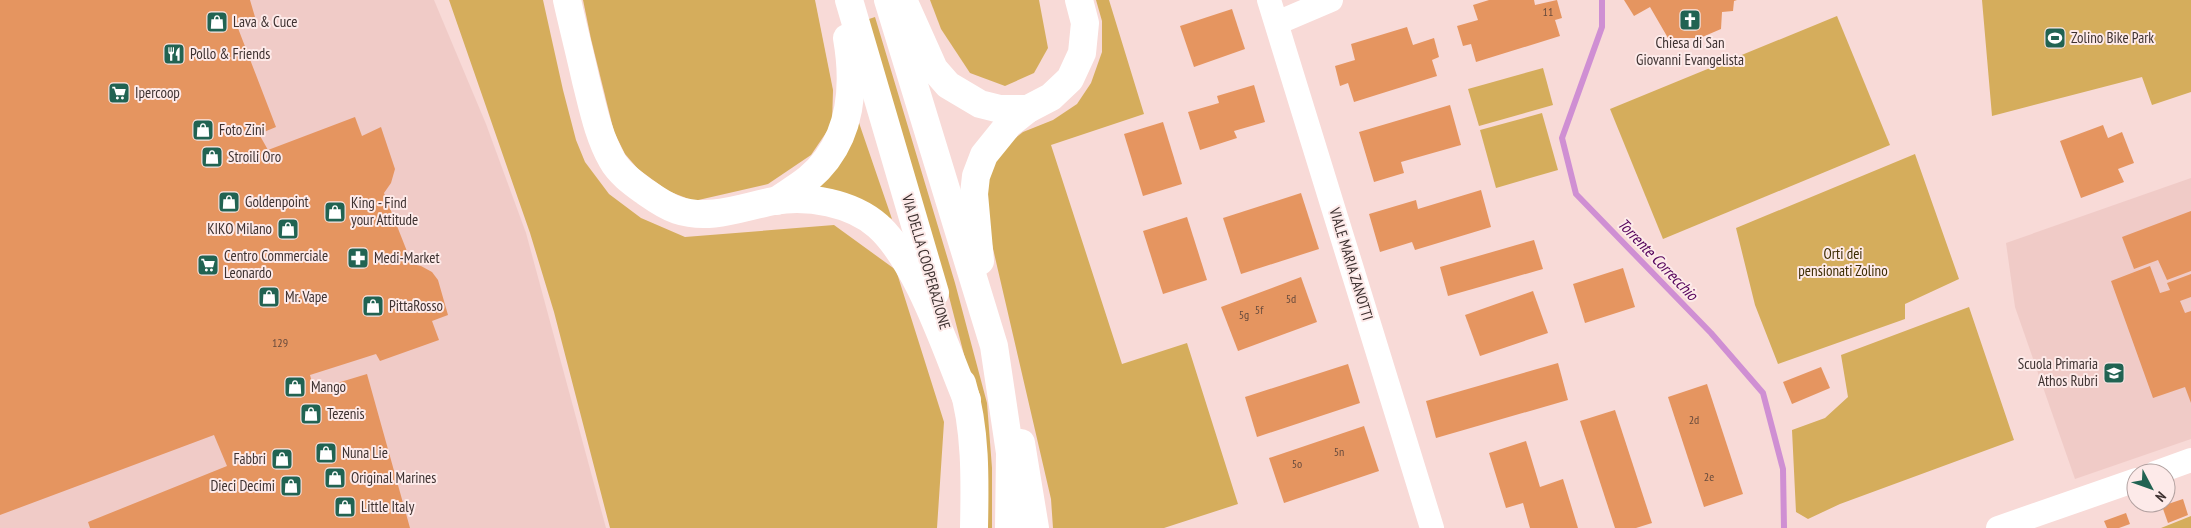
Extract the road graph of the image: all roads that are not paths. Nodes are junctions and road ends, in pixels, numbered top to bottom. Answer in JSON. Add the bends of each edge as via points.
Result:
{"nodes":[{"id":1,"x":567,"y":0,"type":"edge"},
{"id":2,"x":840,"y":0,"type":"edge"},
{"id":3,"x":849,"y":0,"type":"edge"},
{"id":4,"x":888,"y":0,"type":"edge"},
{"id":5,"x":902,"y":0,"type":"edge"},
{"id":6,"x":1078,"y":0,"type":"edge"},
{"id":7,"x":1270,"y":0,"type":"edge"},
{"id":8,"x":1331,"y":0,"type":"edge"},
{"id":9,"x":1277,"y":23,"type":"junction"},
{"id":10,"x":1028,"y":109,"type":"junction"},
{"id":11,"x":776,"y":201,"type":"junction"},
{"id":12,"x":995,"y":352,"type":"junction"},
{"id":13,"x":967,"y":400,"type":"junction"},
{"id":14,"x":2191,"y":460,"type":"edge"},
{"id":15,"x":2176,"y":465,"type":"edge"},
{"id":16,"x":2126,"y":483,"type":"edge"},
{"id":17,"x":974,"y":528,"type":"edge"},
{"id":18,"x":1009,"y":528,"type":"edge"},
{"id":19,"x":1035,"y":528,"type":"edge"},
{"id":20,"x":1432,"y":528,"type":"edge"},
{"id":21,"x":1998,"y":528,"type":"edge"}],
"edges":[{"from":1,"to":11,"type":"highway","via":[[598,129],[613,161],[625,176],[657,200],[684,212],[726,213]]},
{"from":2,"to":11,"type":"highway","via":[[851,62],[851,97],[844,129],[827,159],[808,179]]},
{"from":3,"to":13,"type":"highway","name":"VIA DELLA COOPERAZIONE"},
{"from":4,"to":12,"type":"highway"},
{"from":5,"to":10,"type":"highway","via":[[934,69],[948,85],[980,104],[1000,109]]},
{"from":6,"to":10,"type":"highway","via":[[1085,23],[1082,53],[1070,79],[1051,98]]},
{"from":7,"to":9,"type":"street","name":"VIALE MARIA ZANOTTI"},
{"from":8,"to":9,"type":"street"},
{"from":9,"to":20,"type":"street","name":"VIALE MARIA ZANOTTI"},
{"from":10,"to":12,"type":"highway","via":[[1009,124],[984,155],[976,176],[974,194],[980,267]]},
{"from":11,"to":13,"type":"highway","via":[[825,202],[856,211],[878,226],[901,254],[928,304]]},
{"from":12,"to":18,"type":"highway","via":[[1010,452]]},
{"from":12,"to":19,"type":"highway","via":[[1025,455]]},
{"from":13,"to":17,"type":"highway","name":"VIA DELLA COOPERAZIONE","via":[[975,475]]},
{"from":14,"to":15,"type":"street"},
{"from":16,"to":21,"type":"street"}]}
